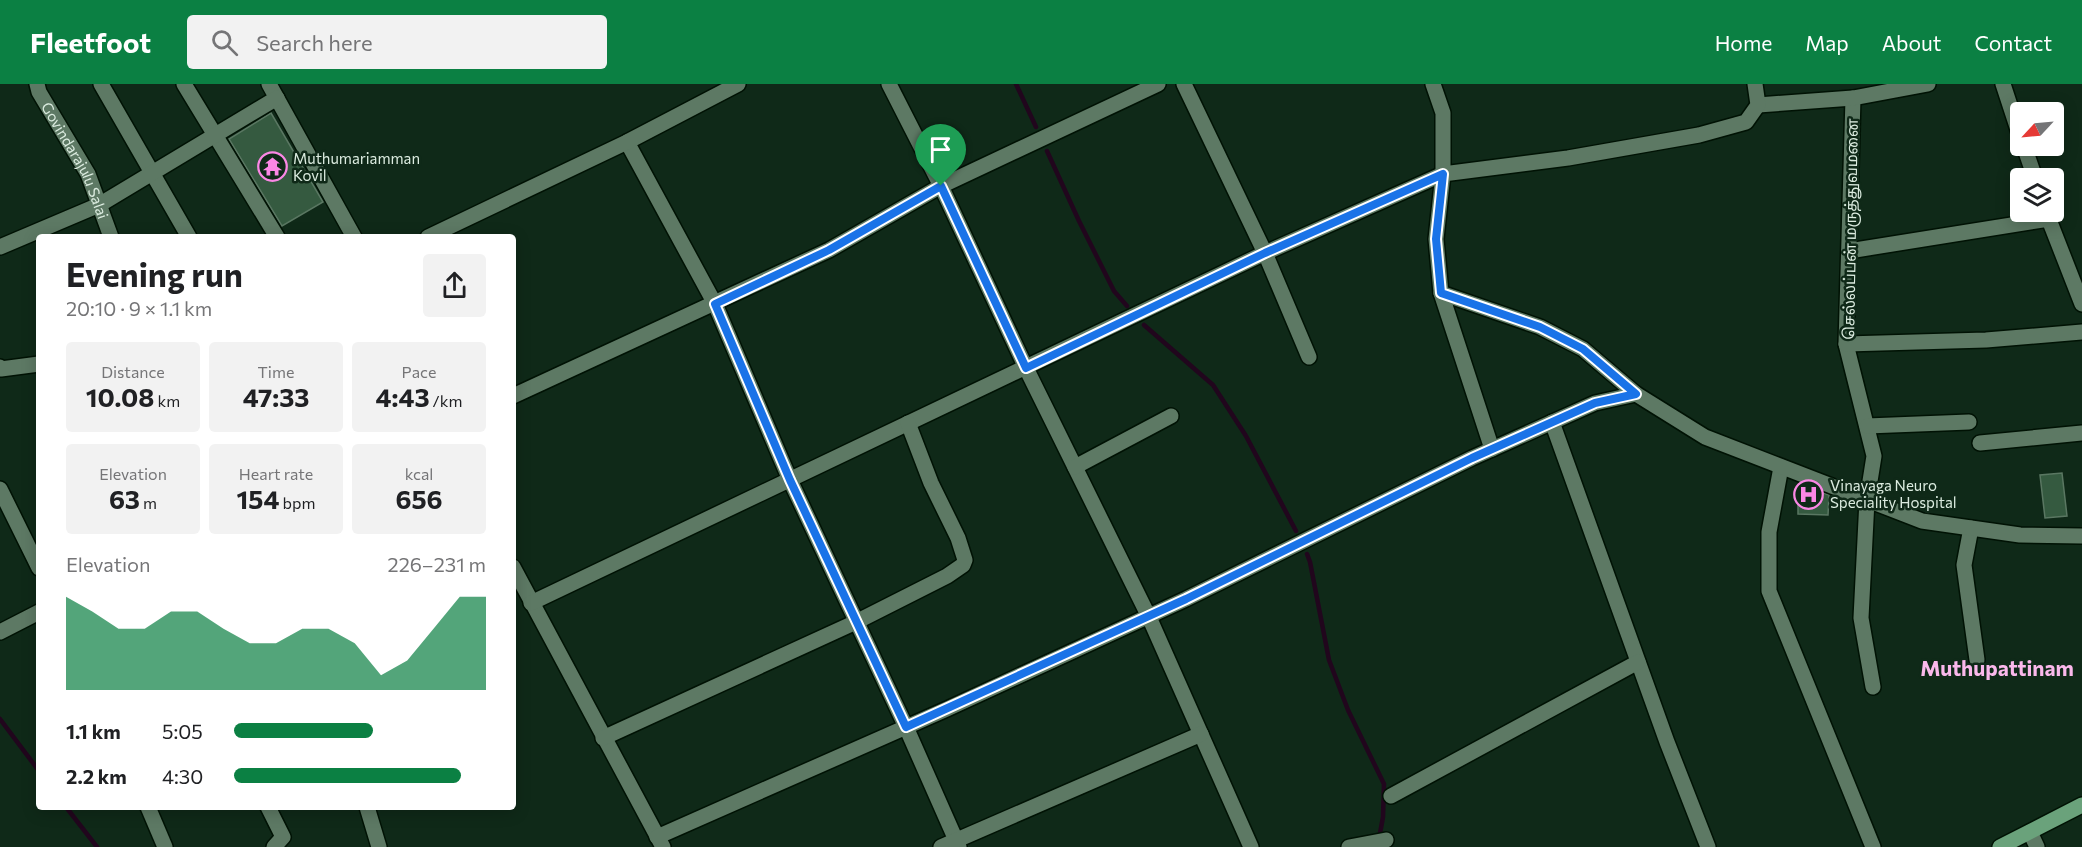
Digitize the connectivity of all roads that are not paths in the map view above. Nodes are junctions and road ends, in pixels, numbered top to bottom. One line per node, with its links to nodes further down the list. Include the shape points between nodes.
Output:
1 (37, 84): 22 (street, Govindarajulu Salai, via 88,174)
2 (101, 84): 19 (street)
3 (184, 84): 17 (street)
4 (270, 84): 13 (street)
5 (738, 84): 18 (street)
6 (889, 84): 21 (street)
7 (1158, 84): 21 (street)
8 (1184, 84): 32 (street)
9 (1433, 84): 20 (street, via 1443,113)
10 (1755, 84): 15 (street)
11 (1928, 84): 14 (street)
12 (2003, 84): 16 (street)
13 (277, 98): 17 (street); 28 (street)
14 (1852, 98): 15 (street); 31 (street, செல்லப்பன் மருத்துவமனை)
15 (1758, 105): 20 (street, via 1746,122 1699,135 1568,158)
16 (2010, 105)
17 (215, 136): 19 (street); 27 (street)
18 (627, 142): 29 (street); 34 (street)
19 (152, 173): 22 (street); 26 (street)
20 (1443, 174): 32 (street); 33 (street, via 1436,239)
21 (941, 186): 34 (street, via 829,250); 41 (street)
22 (99, 205): 25 (street, Govindarajulu Salai); 30 (street)
23 (2010, 222): 31 (street)
24 (2050, 222): 35 (street)
25 (110, 234)
26 (187, 234)
27 (275, 234)
28 (352, 234)
29 (434, 234)
30 (0, 247)
31 (1849, 250): 37 (street, செல்லப்பன் மருத்துவமனை)
32 (1265, 253): 38 (street); 41 (street)
33 (1441, 293): 42 (street, via 1540,327 1583,349); 51 (street)
34 (715, 304): 43 (street); 54 (street)
35 (2082, 304)
36 (2082, 332): 37 (street, via 1986,340)
37 (1846, 344): 48 (street, செல்லப்பன் மருத்துவமனை)
38 (1309, 357)
39 (36, 364): 40 (street)
40 (0, 367)
41 (1026, 368): 46 (street); 52 (street)
42 (1636, 394): 47 (street, via 1595,403); 53 (street, via 1705,437)
43 (516, 395)
44 (1171, 416): 52 (street)
45 (1969, 422): 48 (street)
46 (908, 423): 54 (street); 64 (street, via 965,560 946,576)
47 (1552, 423): 51 (street); 67 (street)
48 (1867, 426): 56 (street, செல்லப்பன் மருத்துவமனை, via 1874,456)
49 (2082, 433): 50 (street)
50 (1980, 443)
51 (1492, 449): 63 (street)
52 (1075, 467): 63 (street)
53 (1781, 467): 56 (street); 88 (street, via 1769,532 1769,591)
54 (790, 480): 61 (street); 64 (street)
55 (0, 489): 59 (street)
56 (1867, 500): 57 (street, via 1922,521); 68 (street, செல்லப்பன் மருத்துவமனை, via 1861,618)
57 (1971, 528): 58 (street, via 2020,535); 66 (street, via 1964,565)
58 (2082, 536)
59 (36, 562)
60 (516, 573): 61 (street)
61 (531, 603): 71 (street)
62 (36, 614): 65 (street)
63 (1149, 617): 69 (street); 70 (street)
64 (856, 622): 69 (street); 71 (street)
65 (0, 632)
66 (1977, 660)
67 (1638, 662): 72 (street); 87 (street)
68 (1873, 687)
69 (906, 727): 79 (street); 80 (street)
70 (1201, 734): 80 (street); 85 (street)
71 (603, 738): 79 (street)
72 (1391, 796)
73 (2082, 805): 77 (main road)
74 (149, 810): 81 (street)
75 (270, 810): 82 (street, via 283,837)
76 (368, 810): 83 (street)
77 (2030, 832): 89 (main road); 90 (street)
78 (1386, 840): 86 (street)
79 (660, 842)
80 (958, 843): 84 (street)
81 (165, 847)
82 (274, 847)
83 (379, 847)
84 (941, 847)
85 (1251, 847)
86 (1348, 847)
87 (1708, 847)
88 (1873, 847)
89 (2000, 847)
90 (2037, 847)

